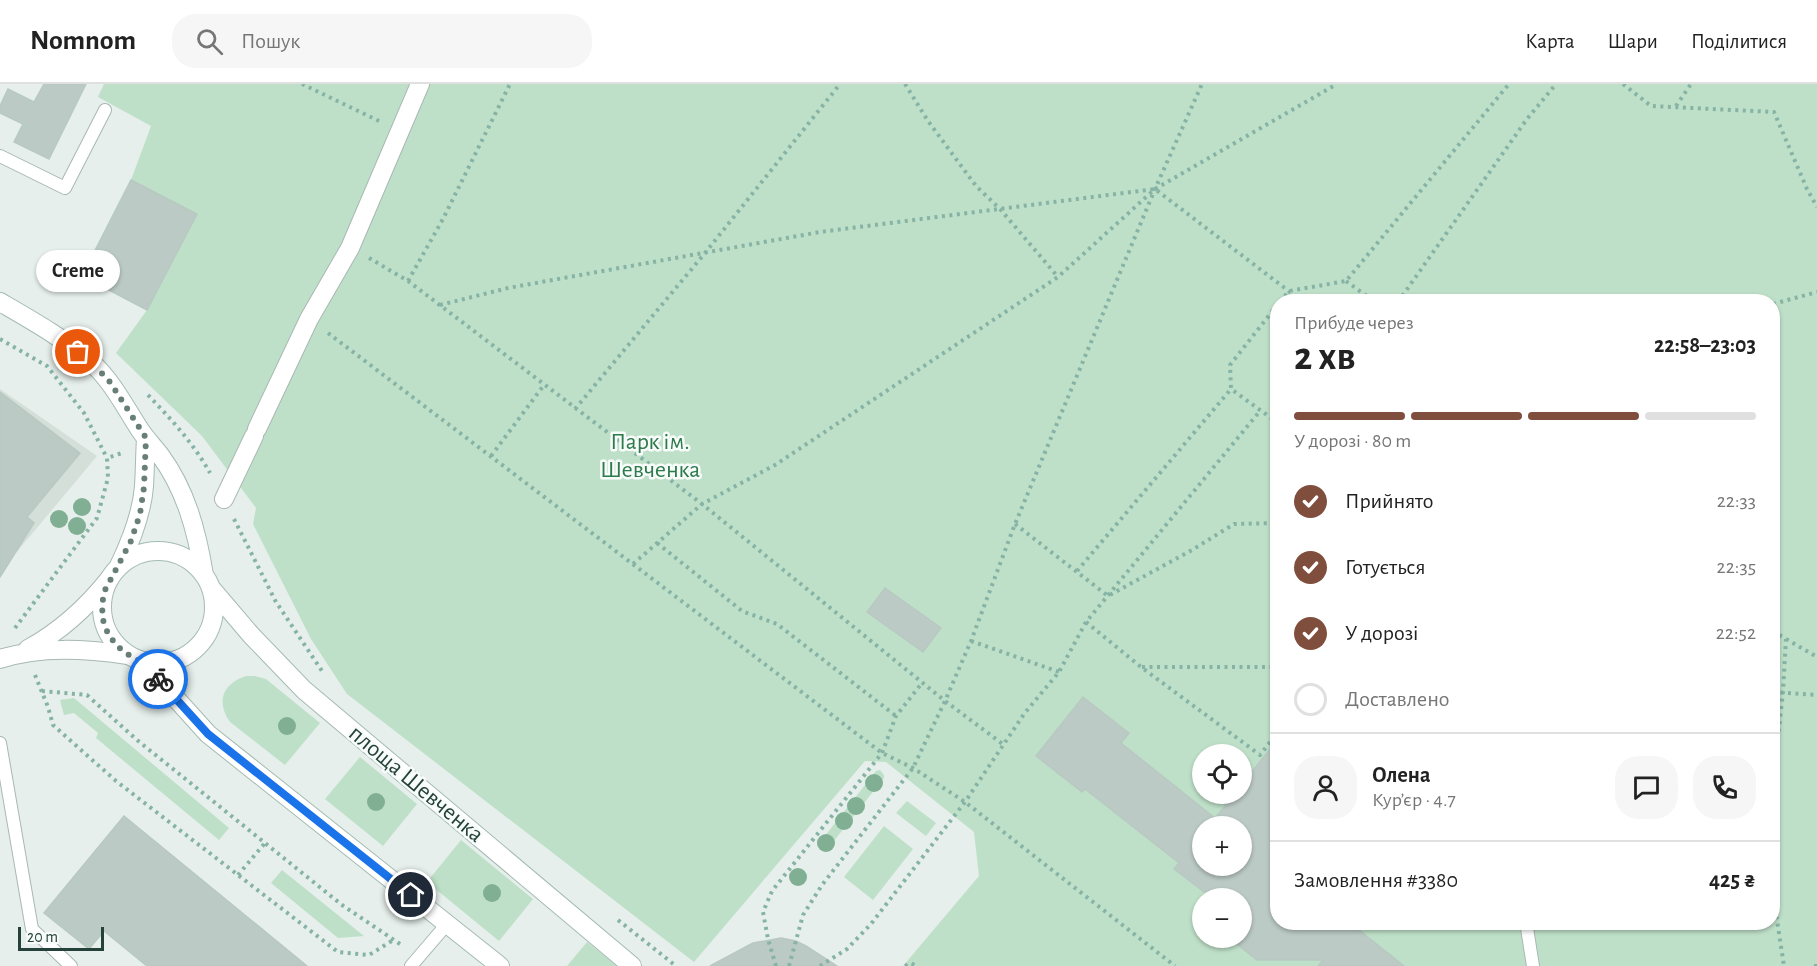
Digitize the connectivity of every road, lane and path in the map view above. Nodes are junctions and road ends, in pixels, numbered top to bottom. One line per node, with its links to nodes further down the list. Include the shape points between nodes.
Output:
1 (302, 84): 14 (path)
2 (420, 84): 14 (street)
3 (510, 84): 22 (path)
4 (840, 84): 20 (path)
5 (905, 84): 18 (path, via 976,186)
6 (1202, 84): 16 (path)
7 (1337, 84): 16 (path)
8 (1509, 84): 23 (path)
9 (1556, 84): 29 (path)
10 (1623, 84): 12 (path, via 1651,106)
11 (1690, 84): 12 (path)
12 (1676, 107): 17 (path, via 1774,112)
13 (105, 110): 15 (lane, via 65,188)
14 (400, 131): 19 (street)
15 (0, 156)
16 (1155, 189): 18 (path); 21 (path); 24 (path); 49 (path)
17 (1817, 207)
18 (1000, 209): 20 (path, via 820,232); 21 (path)
19 (350, 248): 22 (path); 34 (street)
20 (705, 253): 32 (path); 38 (path)
21 (1058, 277): 47 (path, via 775,465)
22 (408, 281): 32 (path)
23 (1346, 281): 24 (path); 28 (path)
24 (1289, 291): 26 (path); 27 (path)
25 (1817, 292): 31 (path)
26 (1286, 294)
27 (1293, 294)
28 (1364, 294)
29 (1404, 294)
30 (0, 302): 42 (street, via 92,363 110,382)
31 (1780, 302)
32 (440, 304): 36 (path)
33 (1270, 314): 37 (path, via 1230,365)
34 (309, 319): 44 (path); 46 (street)
35 (0, 339): 45 (path, via 47,366 84,412)
36 (544, 385): 38 (path); 44 (path)
37 (1231, 389): 39 (path); 52 (path)
38 (575, 409): 47 (path)
39 (1260, 411): 40 (path); 55 (path)
40 (1270, 418)
41 (175, 423): 46 (path)
42 (146, 438): 53 (street, via 140,514); 54 (street, via 177,483 190,512)
43 (119, 454): 45 (path)
44 (490, 456): 51 (path)
45 (107, 458): 57 (path, via 108,478 97,518)
46 (224, 499): 68 (path, via 276,602)
47 (702, 504): 50 (path); 69 (path)
48 (1270, 523): 55 (path, via 1234,524)
49 (1015, 524): 52 (path); 60 (path)
50 (657, 543): 51 (path); 74 (path, via 742,611 777,624)
51 (633, 564): 79 (path)
52 (1077, 571): 55 (path)
53 (114, 572): 54 (street, via 130,558 156,551 170,552 195,564); 61 (street, via 80,612); 63 (street, via 104,592 103,620 117,646)
54 (208, 581): 63 (street, via 215,604 213,619 199,646 173,662 157,664); 92 (street, площа Шевченка, via 250,635 304,690)
55 (1108, 596): 56 (path)
56 (1086, 622): 65 (path); 67 (path)
57 (14, 629)
58 (1780, 635): 59 (path)
59 (1786, 639): 62 (path); 71 (path)
60 (971, 641): 67 (path); 73 (path)
61 (24, 652): 63 (street, via 87,651); 64 (street)
62 (1817, 657)
63 (135, 658): 85 (street, via 208,734)
64 (0, 659)
65 (1141, 667): 66 (path); 76 (path, via 1260,755)
66 (1270, 667)
67 (1059, 672): 78 (path)
68 (326, 676)
69 (922, 682): 73 (path); 74 (path)
70 (1780, 692): 71 (path)
71 (1784, 692): 72 (path); 75 (path)
72 (1817, 695)
73 (945, 701): 78 (path); 80 (path)
74 (896, 716): 79 (path)
75 (1780, 725)
76 (1270, 742)
77 (0, 743): 90 (lane, via 32,929)
78 (1004, 745): 81 (path)
79 (882, 753): 80 (path); 94 (path, via 772,891 763,912)
80 (913, 768): 81 (path); 95 (path, via 803,915)
81 (965, 802): 96 (path, via 866,930 847,949); 99 (path)
82 (265, 843): 83 (path); 83 (path, via 87,695 42,691 54,724 116,781); 88 (path, via 342,905)
83 (238, 875): 88 (path, via 338,952 369,955)
84 (612, 915): 93 (path)
85 (447, 924): 89 (lane); 91 (street)
86 (1527, 930): 100 (lane)
87 (1778, 930): 101 (path)
88 (395, 939): 89 (path)
89 (414, 962)
90 (72, 966)
91 (500, 966)
92 (632, 966)
93 (676, 966)
94 (776, 966)
95 (789, 966)
96 (820, 966)
97 (905, 966): 98 (path)
98 (916, 966)
99 (1175, 966)
100 (1533, 966)
101 (1784, 966)

